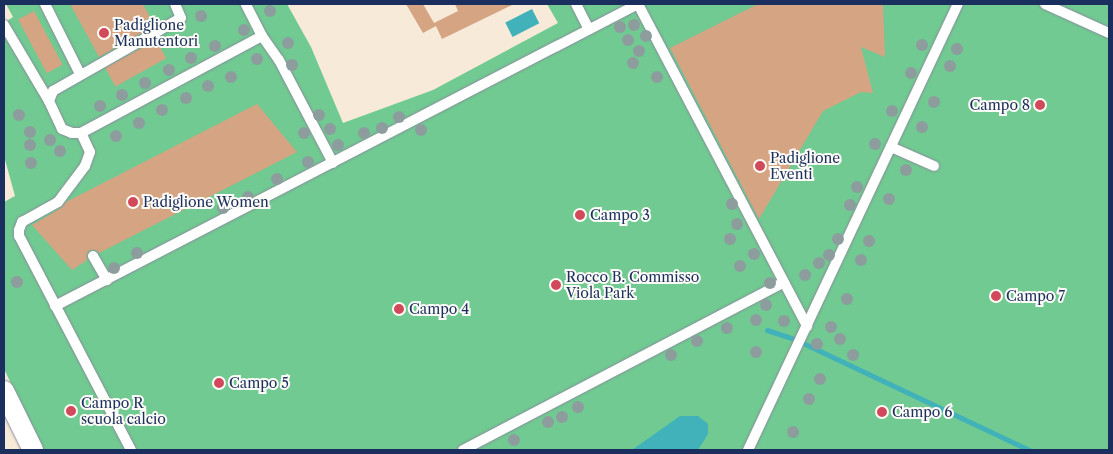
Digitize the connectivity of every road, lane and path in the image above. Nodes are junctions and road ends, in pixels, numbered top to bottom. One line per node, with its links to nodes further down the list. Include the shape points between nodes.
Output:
1 (45, 4): 12 (lane)
2 (175, 4): 12 (lane, via 181,18)
3 (246, 4): 11 (lane)
4 (576, 4): 9 (lane)
5 (638, 4): 9 (lane); 20 (lane)
6 (958, 4): 15 (lane)
7 (1045, 4): 10 (lane)
8 (4, 25): 13 (lane)
9 (589, 29): 16 (lane)
10 (1109, 33)
11 (262, 36): 14 (lane); 16 (lane, via 279,60)
12 (80, 74): 13 (lane, via 54,91)
13 (49, 101): 14 (lane, via 62,129)
14 (81, 133): 21 (lane, via 90,152 85,166 58,202 22,222 19,230 19,236)
15 (891, 147): 17 (lane); 22 (lane)
16 (332, 163): 19 (lane)
17 (934, 166)
18 (93, 256): 19 (lane)
19 (107, 280): 21 (lane)
20 (784, 282): 22 (lane); 26 (lane)
21 (55, 306): 25 (lane)
22 (805, 330): 27 (lane)
23 (4, 391): 24 (street)
24 (33, 450)
25 (132, 450)
26 (464, 450)
27 (748, 450)

